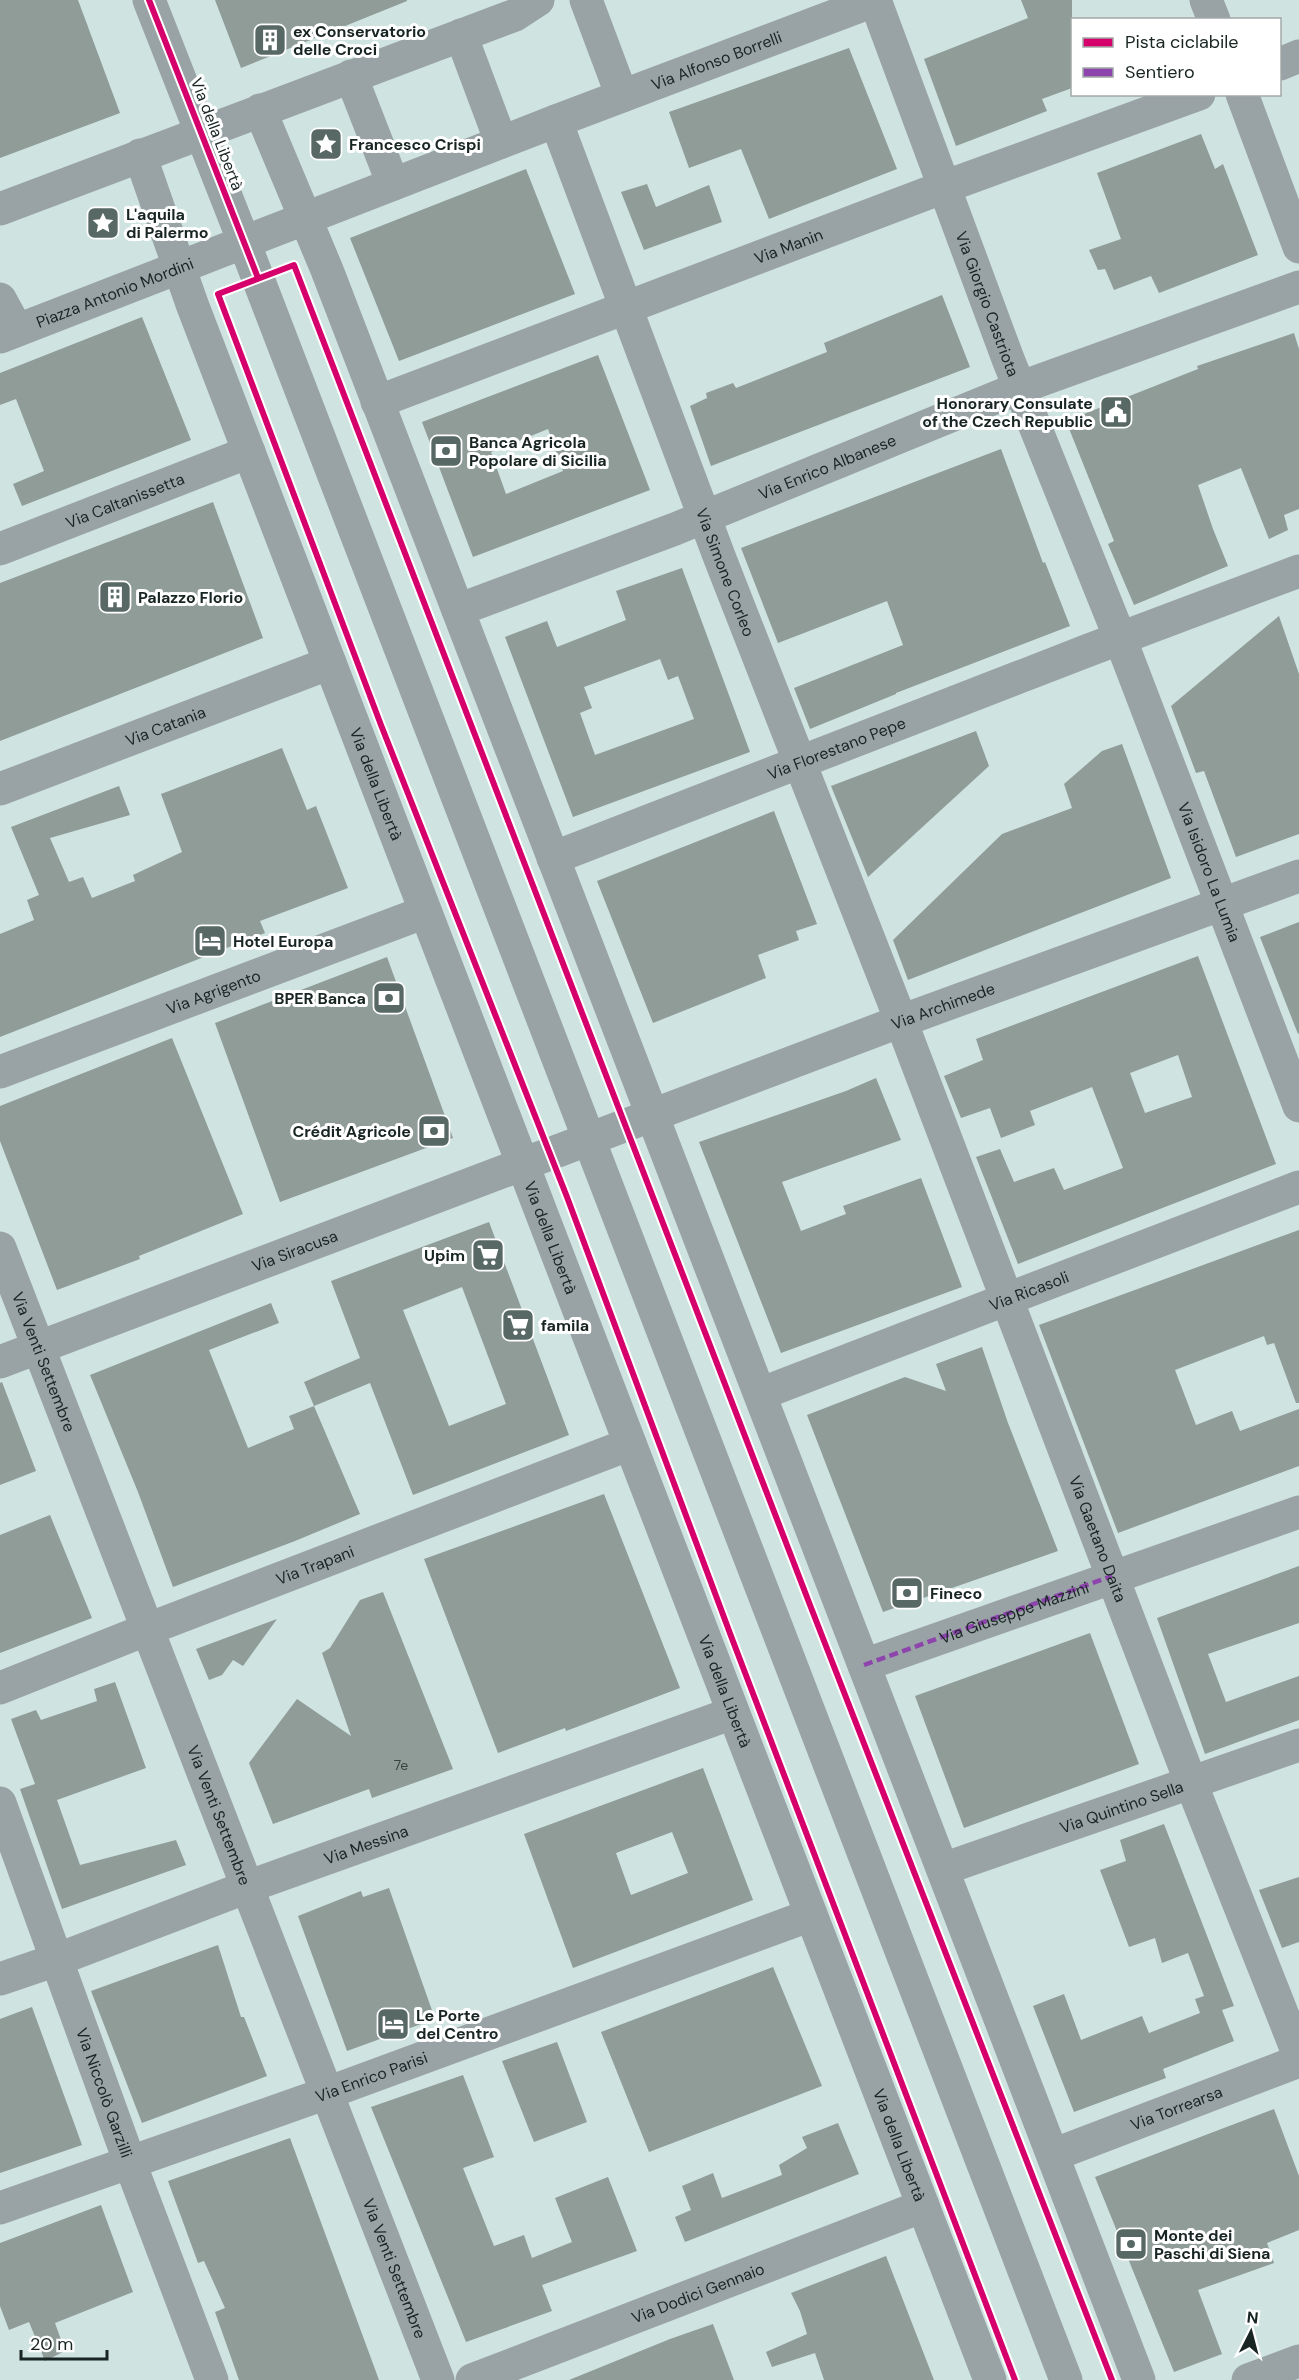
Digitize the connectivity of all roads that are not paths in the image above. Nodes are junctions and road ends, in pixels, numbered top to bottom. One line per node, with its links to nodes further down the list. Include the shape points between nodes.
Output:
1 (149, 0): 16 (street, Via della Libertà)
2 (538, 0): 7 (street, via 515,15)
3 (586, 0): 11 (street)
4 (875, 0): 11 (street, Via Alfonso Borrelli); 20 (street, Via Giorgio Castriota)
5 (1206, 0): 6 (street)
6 (1213, 18)
7 (461, 34): 10 (street); 17 (street)
8 (1299, 56): 9 (street)
9 (1281, 63)
10 (351, 76): 14 (street); 19 (street)
11 (622, 96): 15 (street, Via Alfonso Borrelli)
12 (1194, 96): 20 (street, Via Manin)
13 (1243, 96): 24 (street)
14 (260, 110): 16 (street); 22 (street)
15 (556, 121): 17 (street, Via Alfonso Borrelli); 28 (street, Via Simone Corleo)
16 (201, 132): 18 (street, Via della Libertà); 23 (street, Via della Libertà)
17 (501, 142): 19 (street, Via Alfonso Borrelli)
18 (140, 155): 21 (street); 25 (street, Via della Libertà)
19 (393, 184): 22 (street, Piazza Antonio Mordini)
20 (944, 187): 28 (street, Via Manin); 30 (street, Via Giorgio Castriota)
21 (0, 209)
22 (306, 218): 23 (street, Piazza Antonio Mordini); 31 (street)
23 (244, 242): 25 (street, Piazza Antonio Mordini); 49 (street, Via della Libertà)
24 (1299, 247)
25 (178, 267): 29 (street, Piazza Antonio Mordini); 32 (street, Via della Libertà)
26 (1299, 287): 30 (street, Via Enrico Albanese)
27 (0, 299): 29 (street, Piazza Antonio Mordini)
28 (626, 308): 31 (street, Via Manin); 33 (street, Via Simone Corleo)
29 (9, 334)
30 (1019, 388): 33 (street, Via Enrico Albanese); 37 (street, Via Giorgio Castriota)
31 (377, 402): 36 (street)
32 (249, 452): 34 (street, Via Caltanissetta); 38 (street, Via della Libertà)
33 (705, 518): 36 (street, Via Enrico Albanese); 39 (street, Via Simone Corleo)
34 (0, 549)
35 (1299, 571): 37 (street, Via Florestano Pepe)
36 (458, 610): 41 (street)
37 (1120, 638): 39 (street, Via Florestano Pepe); 43 (street, Via Isidoro La Lumia)
38 (330, 663): 40 (street, Via Catania); 44 (street, Via della Libertà)
39 (800, 763): 41 (street, Via Florestano Pepe); 45 (street, Via Simone Corleo)
40 (0, 789)
41 (553, 858): 48 (street)
42 (1299, 876): 43 (street, Via Archimede)
43 (1222, 904): 45 (street, Via Archimede); 47 (street, Via Isidoro La Lumia)
44 (425, 912): 46 (street, Via Agrigento); 50 (street, Via della Libertà)
45 (901, 1021): 48 (street, Via Archimede); 53 (street, Via Gaetano Daita)
46 (0, 1072)
47 (1299, 1106)
48 (652, 1115): 49 (street, Via Archimede); 56 (street)
49 (589, 1139): 50 (street, Via Siracusa); 84 (street, Via della Libertà)
50 (522, 1165): 54 (street, Via Siracusa); 57 (street, Via della Libertà)
51 (1299, 1187): 53 (street, Via Ricasoli)
52 (0, 1248): 54 (street, Via Venti Settembre)
53 (1007, 1301): 56 (street, Via Ricasoli); 59 (street, Via Gaetano Daita)
54 (39, 1348): 55 (street, Via Siracusa); 60 (street, Via Venti Settembre)
55 (0, 1362)
56 (760, 1394): 61 (street)
57 (630, 1444): 60 (street, Via Trapani); 63 (street, Via della Libertà)
58 (1299, 1512): 59 (street, Via Giuseppe Mazzini)
59 (1112, 1576): 61 (street, Via Giuseppe Mazzini); 65 (street, Via Gaetano Daita)
60 (148, 1629): 62 (street, Via Trapani); 68 (street, Via Venti Settembre)
61 (864, 1665): 67 (street)
62 (0, 1688)
63 (733, 1713): 68 (street, Via Messina); 69 (street, Via della Libertà)
64 (1299, 1745): 65 (street, Via Quintino Sella)
65 (1191, 1783): 67 (street, Via Quintino Sella); 72 (street, Via Gaetano Daita)
66 (0, 1803): 70 (street, Via Niccolò Garzilli)
67 (943, 1869): 75 (street)
68 (247, 1887): 70 (street, Via Messina); 74 (street, Via Venti Settembre)
69 (811, 1915): 74 (street, Via Enrico Parisi); 77 (street, Via della Libertà)
70 (56, 1960): 71 (street, Via Messina); 76 (street, Via Niccolò Garzilli)
71 (0, 1979)
72 (1299, 2056)
73 (1299, 2061): 75 (street, Via Torrearsa)
74 (327, 2093): 76 (street, Via Enrico Parisi); 81 (street, Via Venti Settembre)
75 (1053, 2155): 85 (street)
76 (130, 2163): 78 (street, Via Enrico Parisi); 80 (street, Via Niccolò Garzilli)
77 (923, 2206): 82 (street, Via Dodici Gennaio); 83 (street, Via della Libertà)
78 (0, 2208)
79 (1299, 2361): 86 (street)
80 (212, 2380)
81 (438, 2380)
82 (472, 2380)
83 (990, 2380)
84 (1066, 2380)
85 (1139, 2380)
86 (1248, 2380)

